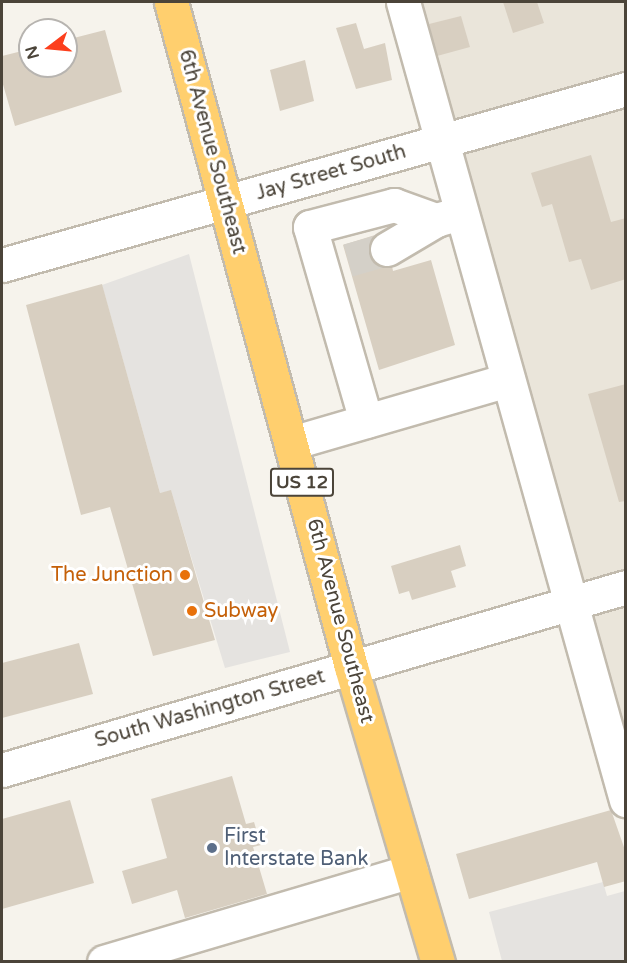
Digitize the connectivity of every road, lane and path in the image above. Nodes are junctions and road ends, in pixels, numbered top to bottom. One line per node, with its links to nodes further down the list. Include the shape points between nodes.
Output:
1 (171, 2): 5 (highway, 6th Avenue Southeast / US 12)
2 (403, 2): 4 (street)
3 (626, 89): 4 (street, Jay Street South)
4 (440, 141): 5 (street, Jay Street South); 6 (street)
5 (226, 203): 8 (street, Jay Street South); 11 (highway, 6th Avenue Southeast / US 12)
6 (448, 216): 7 (street); 9 (street); 10 (street, via 394,205 310,227 335,264)
7 (387, 249)
8 (2, 265)
9 (508, 380): 10 (street); 13 (street)
10 (366, 421): 11 (street)
11 (291, 443): 14 (highway, 6th Avenue Southeast / US 12)
12 (626, 587): 13 (street, South Washington Street)
13 (571, 603): 14 (street, South Washington Street); 16 (street)
14 (351, 667): 15 (street, South Washington Street); 17 (highway, 6th Avenue Southeast / US 12)
15 (2, 770)
16 (626, 800)
17 (411, 871): 18 (street); 19 (highway, 6th Avenue Southeast / US 12)
18 (104, 962)
19 (438, 962)

